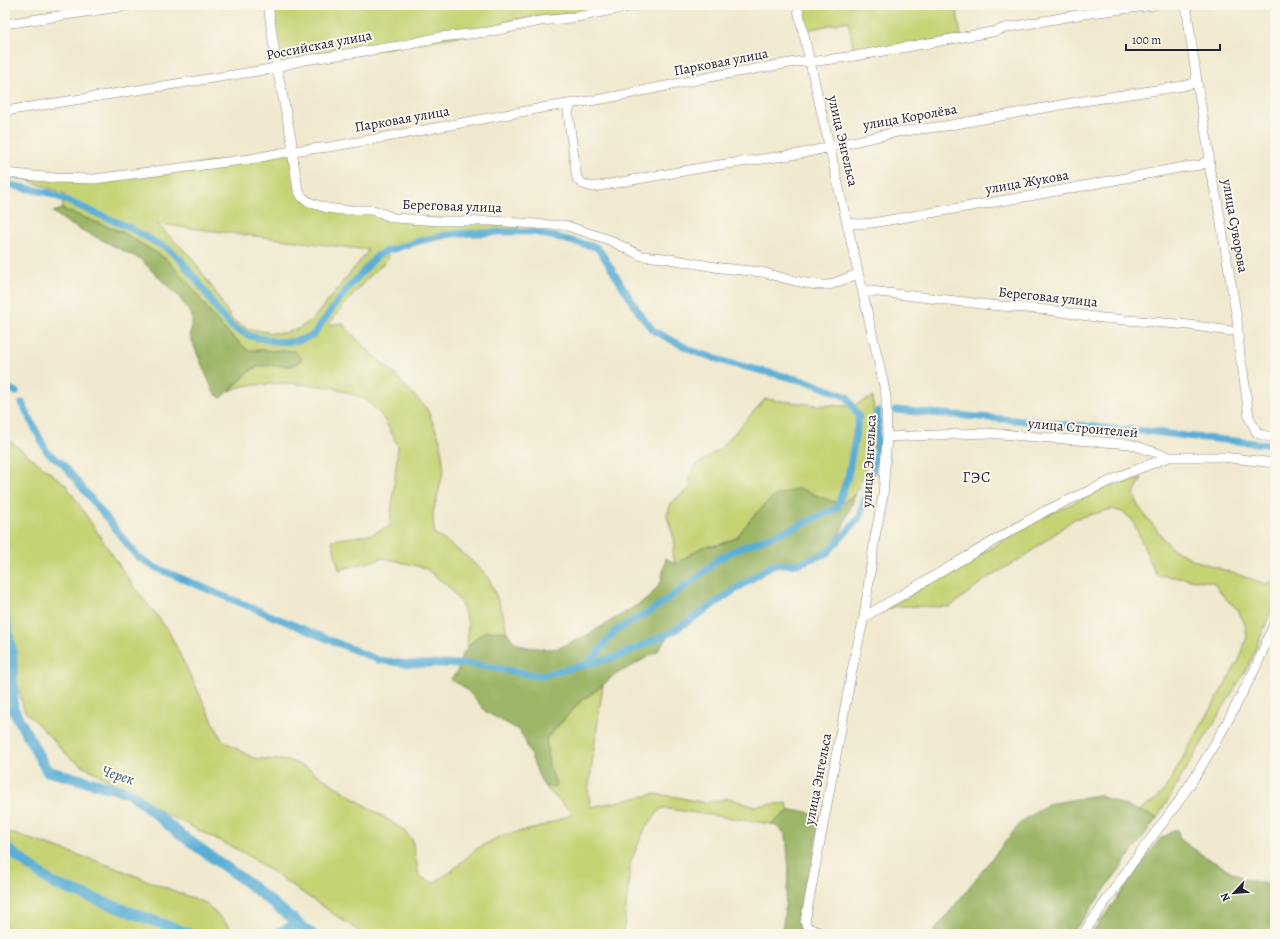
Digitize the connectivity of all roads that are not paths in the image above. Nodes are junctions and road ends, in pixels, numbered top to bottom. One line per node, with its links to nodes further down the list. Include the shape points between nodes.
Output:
1 (132, 5): 7 (street)
2 (268, 5): 9 (street)
3 (638, 5): 9 (street, Российская улица, via 490,32 440,37 406,45 305,60)
4 (797, 5): 8 (street, улица Энгельса)
5 (1155, 5): 8 (street, Парковая улица, via 1083,14)
6 (1186, 5): 10 (street, улица Суворова)
7 (5, 24)
8 (810, 62): 11 (street, Парковая улица, via 802,61 720,75); 13 (street, улица Энгельса)
9 (277, 68): 12 (street, Российская улица); 14 (street)
10 (1197, 82): 13 (street, улица Королёва, via 897,132); 15 (street, улица Суворова, via 1210,152)
11 (570, 108): 13 (street, улица Королёва, via 577,179 593,187); 14 (street, Парковая улица, via 559,105 392,136)
12 (5, 111)
13 (830, 147): 17 (street, улица Энгельса)
14 (292, 151): 16 (street, via 250,159 94,179); 18 (street, Береговая улица, via 298,190 302,197 327,208 373,210 394,218 564,225 607,239 642,256 761,272 817,285 829,285)
15 (1209, 160): 17 (street, улица Жукова, via 1201,165 957,209 872,223); 20 (street, улица Суворова, via 1217,199)
16 (5, 173)
17 (848, 223): 18 (street, улица Энгельса)
18 (858, 274): 19 (street, улица Энгельса)
19 (862, 290): 20 (street, Береговая улица, via 1102,318); 21 (street, улица Энгельса, via 885,392)
20 (1234, 330): 22 (street, улица Суворова, via 1238,339 1252,426 1257,433)
21 (887, 437): 23 (street, улица Строителей, via 986,433 1130,444); 25 (street, улица Энгельса, via 883,496)
22 (1275, 438)
23 (1169, 457): 24 (street, улица Строителей, via 1222,457); 25 (street, via 1045,511)
24 (1275, 463)
25 (864, 616): 27 (street, улица Энгельса, via 805,922 808,928)
26 (1275, 622): 28 (street, via 1249,681 1198,772 1178,804 1133,862)
27 (824, 934)
28 (1083, 934)

